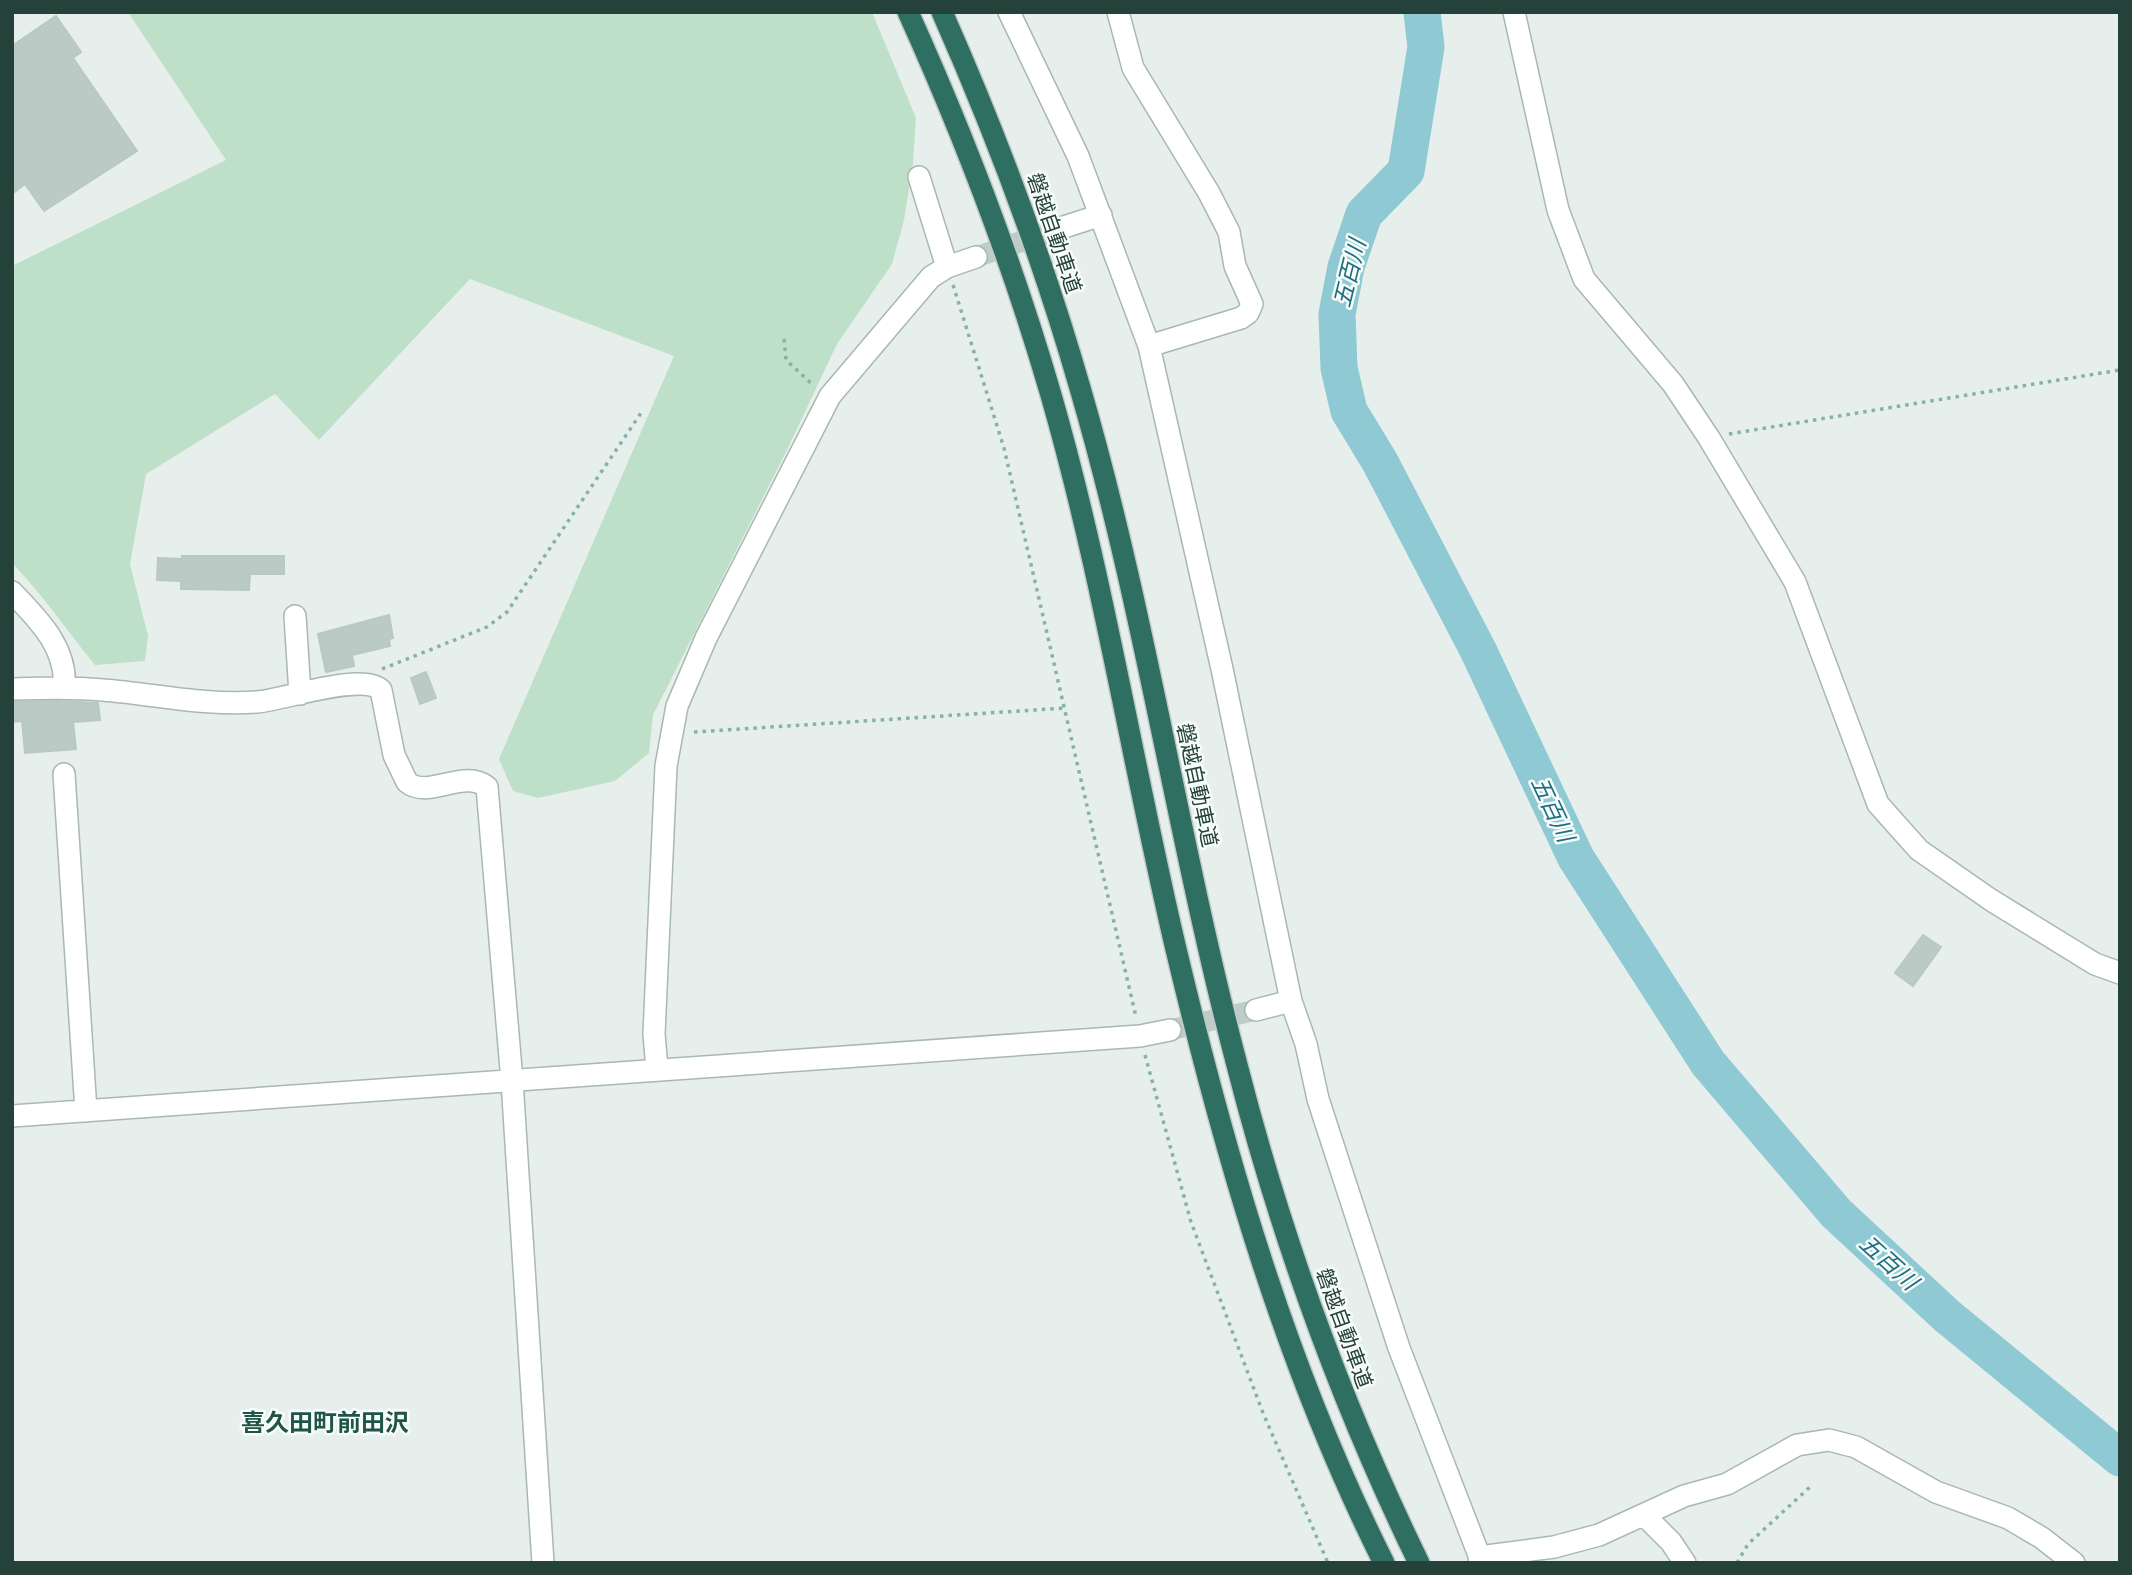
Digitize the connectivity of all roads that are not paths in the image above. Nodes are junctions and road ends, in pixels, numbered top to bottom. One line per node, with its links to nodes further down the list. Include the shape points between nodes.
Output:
1 (908, 12): 29 (highway, via 951,107 1008,260 1051,395 1110,639 1175,942 1238,1187 1269,1285 1324,1428)
2 (942, 12): 30 (highway, 磐越自動車道, via 1038,251 1081,389 1209,951 1274,1194 1351,1417)
3 (1009, 12): 7 (street)
4 (1118, 12): 11 (street, via 1133,68 1229,232 1235,266 1252,304 1241,318)
5 (1514, 12): 18 (street, via 1558,210 1584,279 1673,384 1795,582 1878,804 1919,850 1980,893 2095,964)
6 (919, 177): 10 (street)
7 (1101, 215): 8 (street); 11 (street)
8 (1064, 227)
9 (976, 257): 10 (street)
10 (947, 267): 22 (street, via 912,296 830,396 706,638 677,706 671,733 655,1021)
11 (1149, 346): 19 (street)
12 (12, 592): 14 (street, via 42,622 64,667)
13 (295, 616): 16 (street)
14 (64, 688): 15 (street); 16 (street, via 257,702)
15 (12, 689)
16 (300, 694): 23 (street, via 370,684 381,690 394,755 407,782 421,787 472,779 487,787)
17 (64, 774): 24 (street)
18 (2120, 973)
19 (1291, 1001): 20 (street); 27 (street, via 1399,1348)
20 (1256, 1010)
21 (1170, 1030): 22 (street, via 1140,1036)
22 (657, 1069): 23 (street)
23 (512, 1081): 24 (street); 28 (street)
24 (86, 1111): 25 (street)
25 (12, 1116)
26 (1645, 1516): 27 (street, via 1579,1541); 31 (street); 32 (street, via 1684,1496 1727,1485 1797,1445 1829,1440 1856,1447 1936,1492 2008,1518)
27 (1481, 1560)
28 (543, 1563)
29 (1384, 1563)
30 (1419, 1563)
31 (1685, 1563)
32 (2074, 1563)

